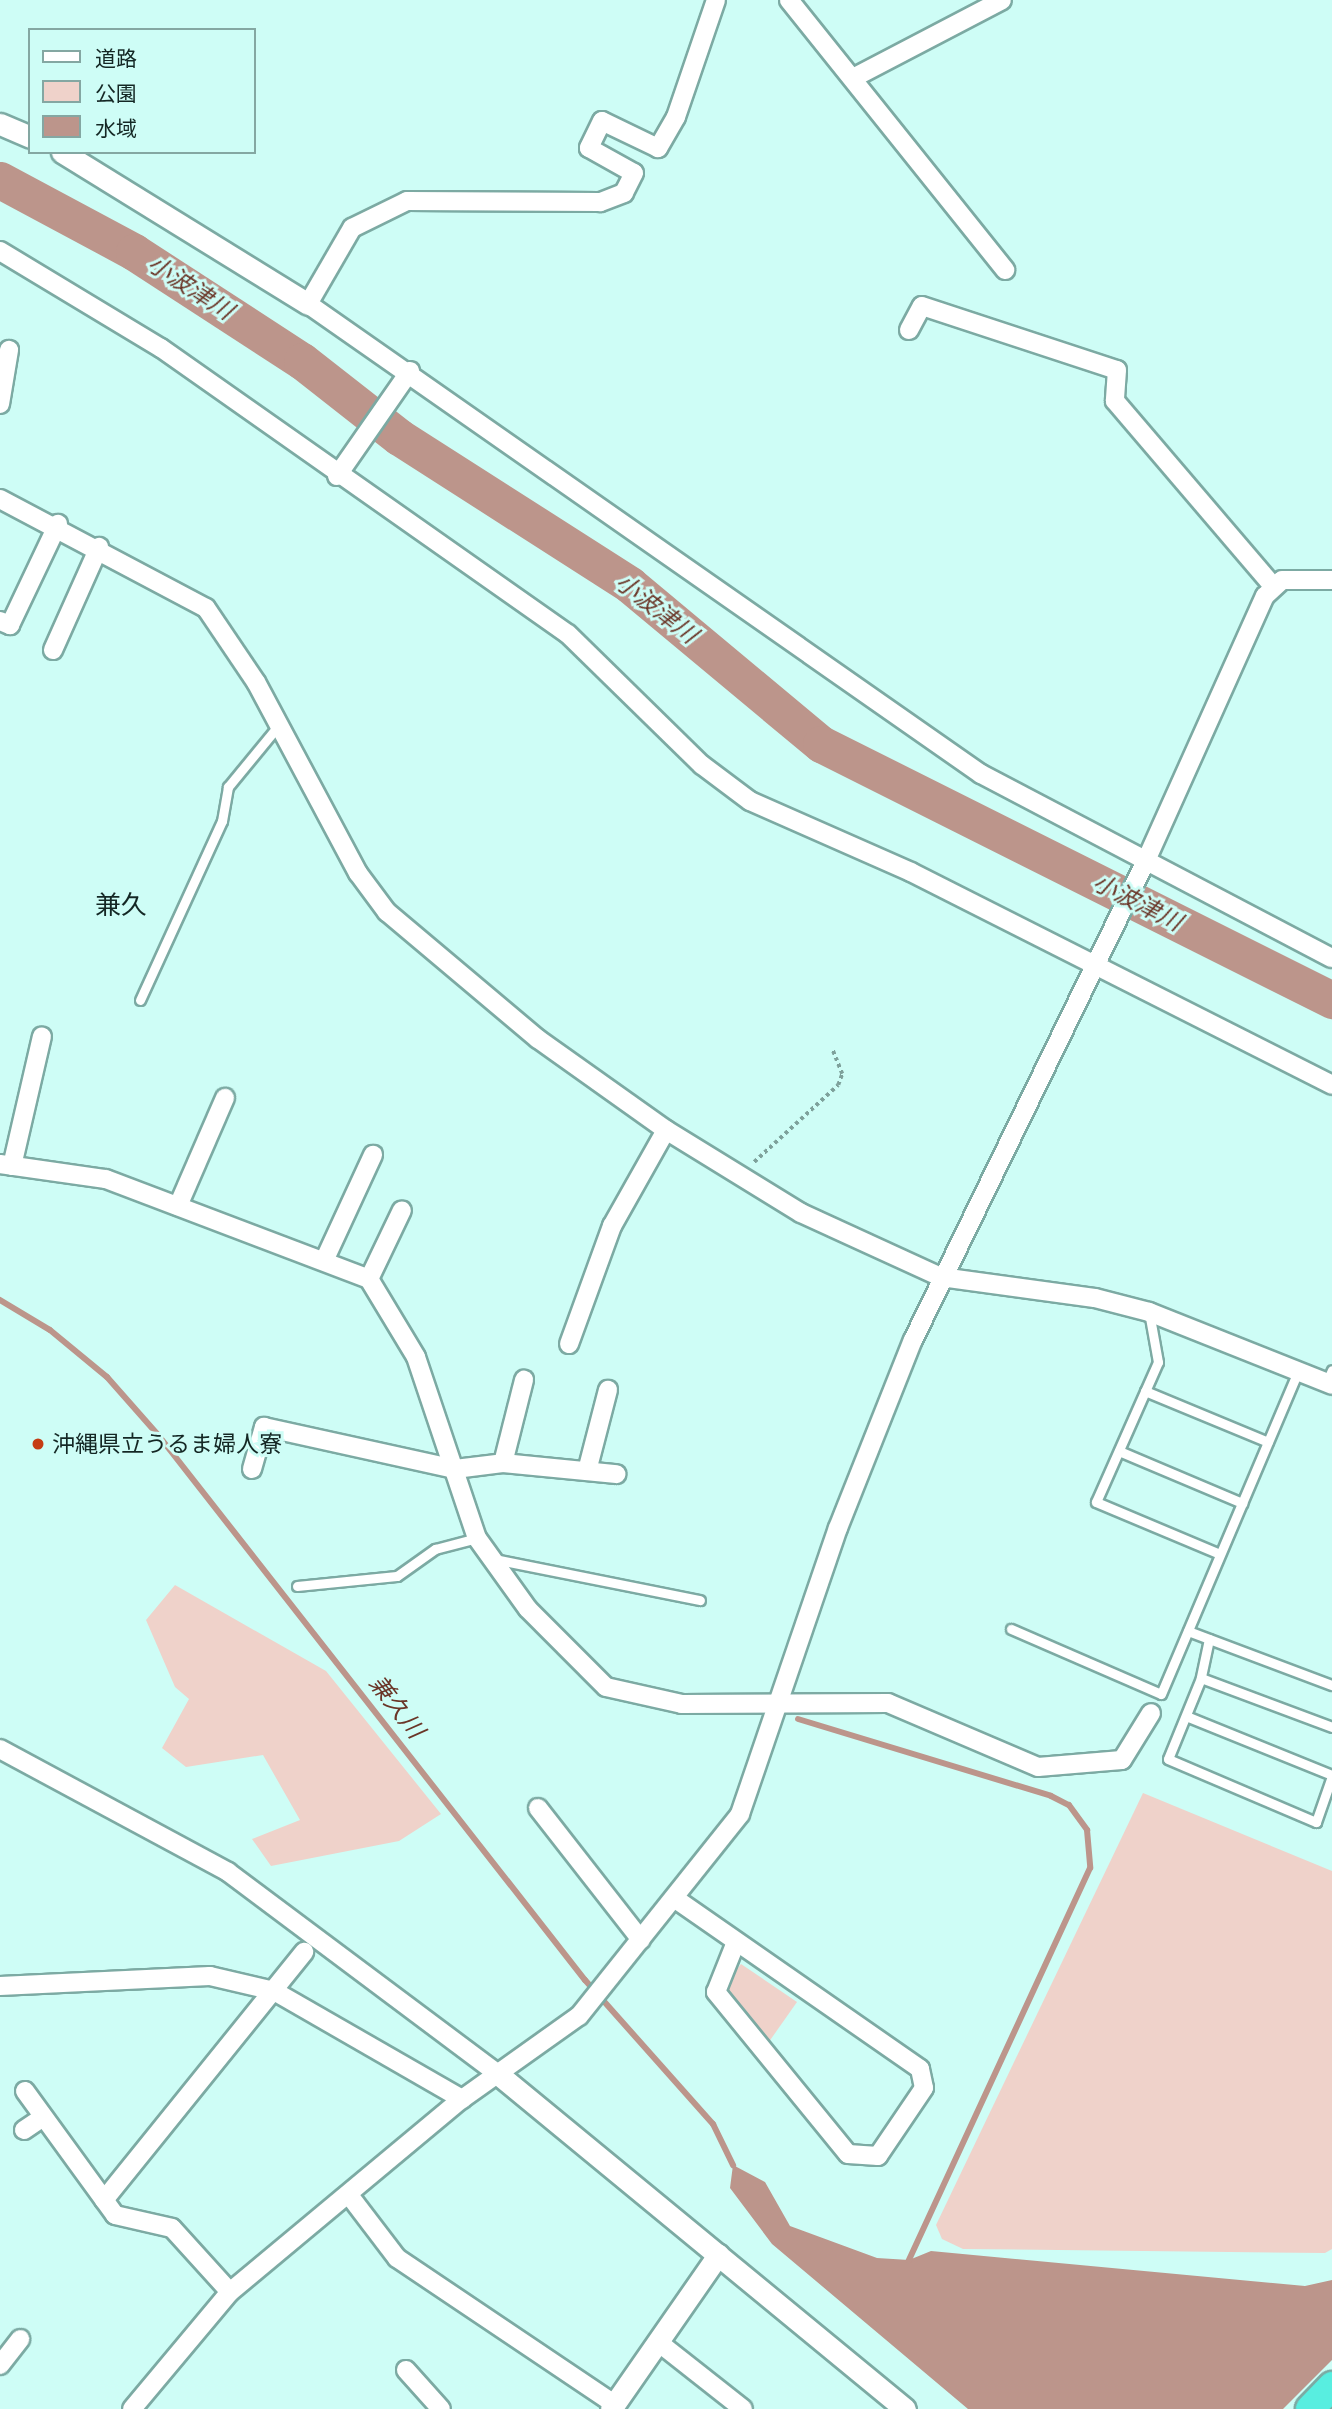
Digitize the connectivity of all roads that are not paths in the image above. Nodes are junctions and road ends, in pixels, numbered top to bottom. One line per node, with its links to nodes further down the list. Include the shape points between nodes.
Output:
1 (716, 0): 10 (street, via 676,117 658,148 601,121 589,148 634,173 624,193 600,202 407,201 352,228)
2 (789, 0): 4 (street)
3 (1002, 0): 4 (street)
4 (853, 78): 9 (street)
5 (0, 124): 6 (street)
6 (28, 136)
7 (65, 154): 10 (street)
8 (0, 251): 15 (street, via 149,340)
9 (1005, 270)
10 (308, 304): 13 (street)
11 (909, 330): 20 (street, via 922,306 1117,370 1115,401)
12 (9, 350): 14 (street)
13 (410, 372): 15 (street); 24 (street, via 981,774)
14 (0, 404)
15 (340, 471): 26 (street, via 568,634 693,757 750,801 911,872)
16 (0, 499): 17 (street)
17 (58, 524): 18 (street); 21 (street, via 10,625)
18 (99, 547): 22 (street); 23 (street, via 206,608)
19 (1332, 580): 20 (street, via 1298,578)
20 (1272, 585): 24 (street)
21 (0, 621)
22 (53, 650)
23 (281, 723): 27 (lane, via 228,787 222,821); 31 (street, via 358,873 387,912 538,1039)
24 (1141, 873): 25 (street); 26 (street)
25 (1332, 958)
26 (1094, 968): 29 (street); 37 (street)
27 (140, 1000)
28 (42, 1036): 33 (street)
29 (1332, 1085)
30 (225, 1098): 34 (street)
31 (666, 1130): 37 (street, via 826,1225); 40 (street, via 612,1226)
32 (373, 1155): 36 (street)
33 (6, 1165): 34 (street, via 106,1180)
34 (178, 1206): 36 (street)
35 (402, 1210): 38 (street)
36 (324, 1261): 38 (street)
37 (941, 1277): 39 (street, via 1095,1298); 65 (street, via 860,1469)
38 (369, 1279): 50 (street, via 416,1357)
39 (1149, 1312): 41 (street); 45 (lane, via 1158,1362)
40 (569, 1344)
41 (1296, 1376): 43 (street); 46 (lane)
42 (524, 1380): 48 (street)
43 (1330, 1380)
44 (608, 1390): 51 (street)
45 (1145, 1391): 46 (lane); 47 (lane)
46 (1268, 1442): 53 (lane)
47 (1119, 1451): 53 (lane); 55 (lane, via 1096,1502)
48 (503, 1463): 50 (street); 51 (street)
49 (252, 1469): 50 (street, via 264,1427)
50 (455, 1469): 54 (street)
51 (587, 1471): 52 (street)
52 (616, 1474)
53 (1242, 1503): 55 (lane)
54 (477, 1538): 56 (street); 57 (lane, via 435,1549 397,1576)
55 (1220, 1555): 60 (lane)
56 (492, 1559): 58 (lane); 65 (street, via 567,1654 606,1688 682,1704)
57 (297, 1586)
58 (700, 1600)
59 (1012, 1629): 64 (lane)
60 (1188, 1631): 61 (lane); 64 (lane)
61 (1209, 1639): 62 (lane); 63 (lane)
62 (1201, 1678): 67 (lane); 68 (lane)
63 (1332, 1685)
64 (1161, 1693): 66 (lane)
65 (777, 1704): 66 (street, via 888,1703 1038,1767 1122,1760); 72 (street, via 740,1814)
66 (1151, 1713)
67 (1186, 1716): 70 (lane); 70 (lane, via 1168,1759 1316,1822)
68 (1332, 1727)
69 (0, 1749): 78 (street, via 228,1872)
70 (1332, 1775)
71 (538, 1808): 73 (street)
72 (677, 1900): 73 (street); 74 (street)
73 (641, 1940): 78 (street, via 579,2016)
74 (736, 1942): 74 (street, via 920,2069 924,2088 878,2156 848,2154 716,1992)
75 (303, 1952): 77 (street)
76 (0, 1986): 77 (street, via 210,1976)
77 (274, 1991): 80 (street); 84 (street)
78 (498, 2074): 80 (street); 85 (street)
79 (25, 2091): 81 (street)
80 (462, 2099): 83 (street)
81 (43, 2117): 82 (street); 84 (street)
82 (24, 2130)
83 (349, 2195): 86 (street); 92 (street, via 397,2258)
84 (104, 2200): 86 (street, via 115,2215 172,2228)
85 (718, 2255): 88 (street); 96 (street)
86 (230, 2292): 93 (street)
87 (20, 2340): 89 (street)
88 (659, 2342): 92 (street); 95 (street)
89 (0, 2365)
90 (406, 2370): 94 (street)
91 (1332, 2386): 97 (highway)
92 (612, 2407)
93 (132, 2409)
94 (441, 2409)
95 (743, 2409)
96 (905, 2409)
97 (1310, 2409)

